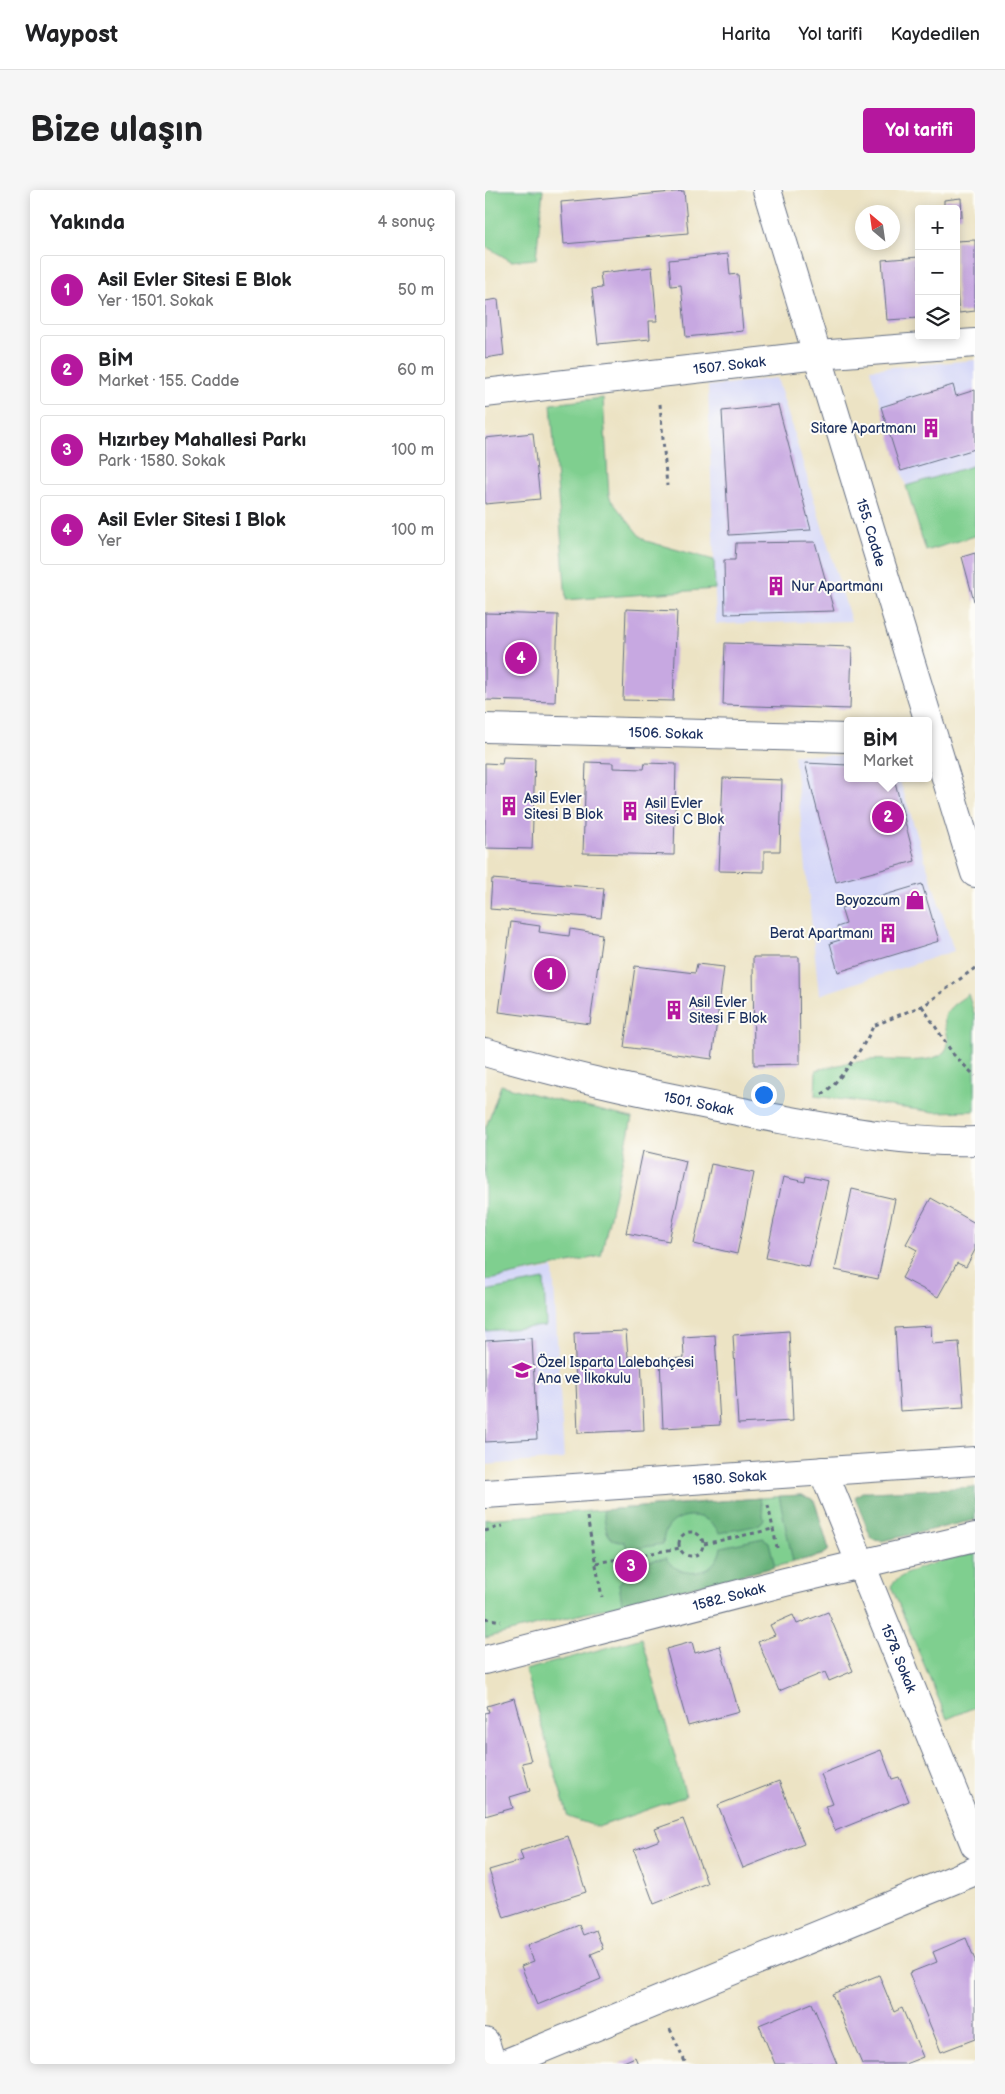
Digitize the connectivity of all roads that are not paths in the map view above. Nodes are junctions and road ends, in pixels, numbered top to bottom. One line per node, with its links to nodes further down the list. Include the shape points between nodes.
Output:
1 (767, 190): 3 (street, 155. Cadde)
2 (975, 342): 3 (street, 1507. Sokak)
3 (818, 355): 4 (street, 1507. Sokak); 5 (street, 155. Cadde)
4 (485, 393)
5 (924, 717)
6 (485, 728): 7 (street, 1506. Sokak)
7 (844, 738)
8 (932, 743): 9 (street, 155. Cadde)
9 (966, 814): 10 (street, 155. Cadde)
10 (975, 873)
11 (485, 1052): 12 (street, 1501. Sokak, via 615,1086 861,1134 941,1142)
12 (975, 1141)
13 (975, 1461): 14 (street, 1580. Sokak)
14 (823, 1471): 15 (street, 1580. Sokak); 17 (street, 1578. Sokak)
15 (485, 1494)
16 (975, 1538): 17 (street, 1582. Sokak)
17 (860, 1564): 18 (street, 1582. Sokak); 19 (street, 1578. Sokak)
18 (485, 1660)
19 (975, 1845)
20 (975, 1871): 23 (street)
21 (485, 2042): 22 (street)
22 (492, 2064)
23 (504, 2064)

